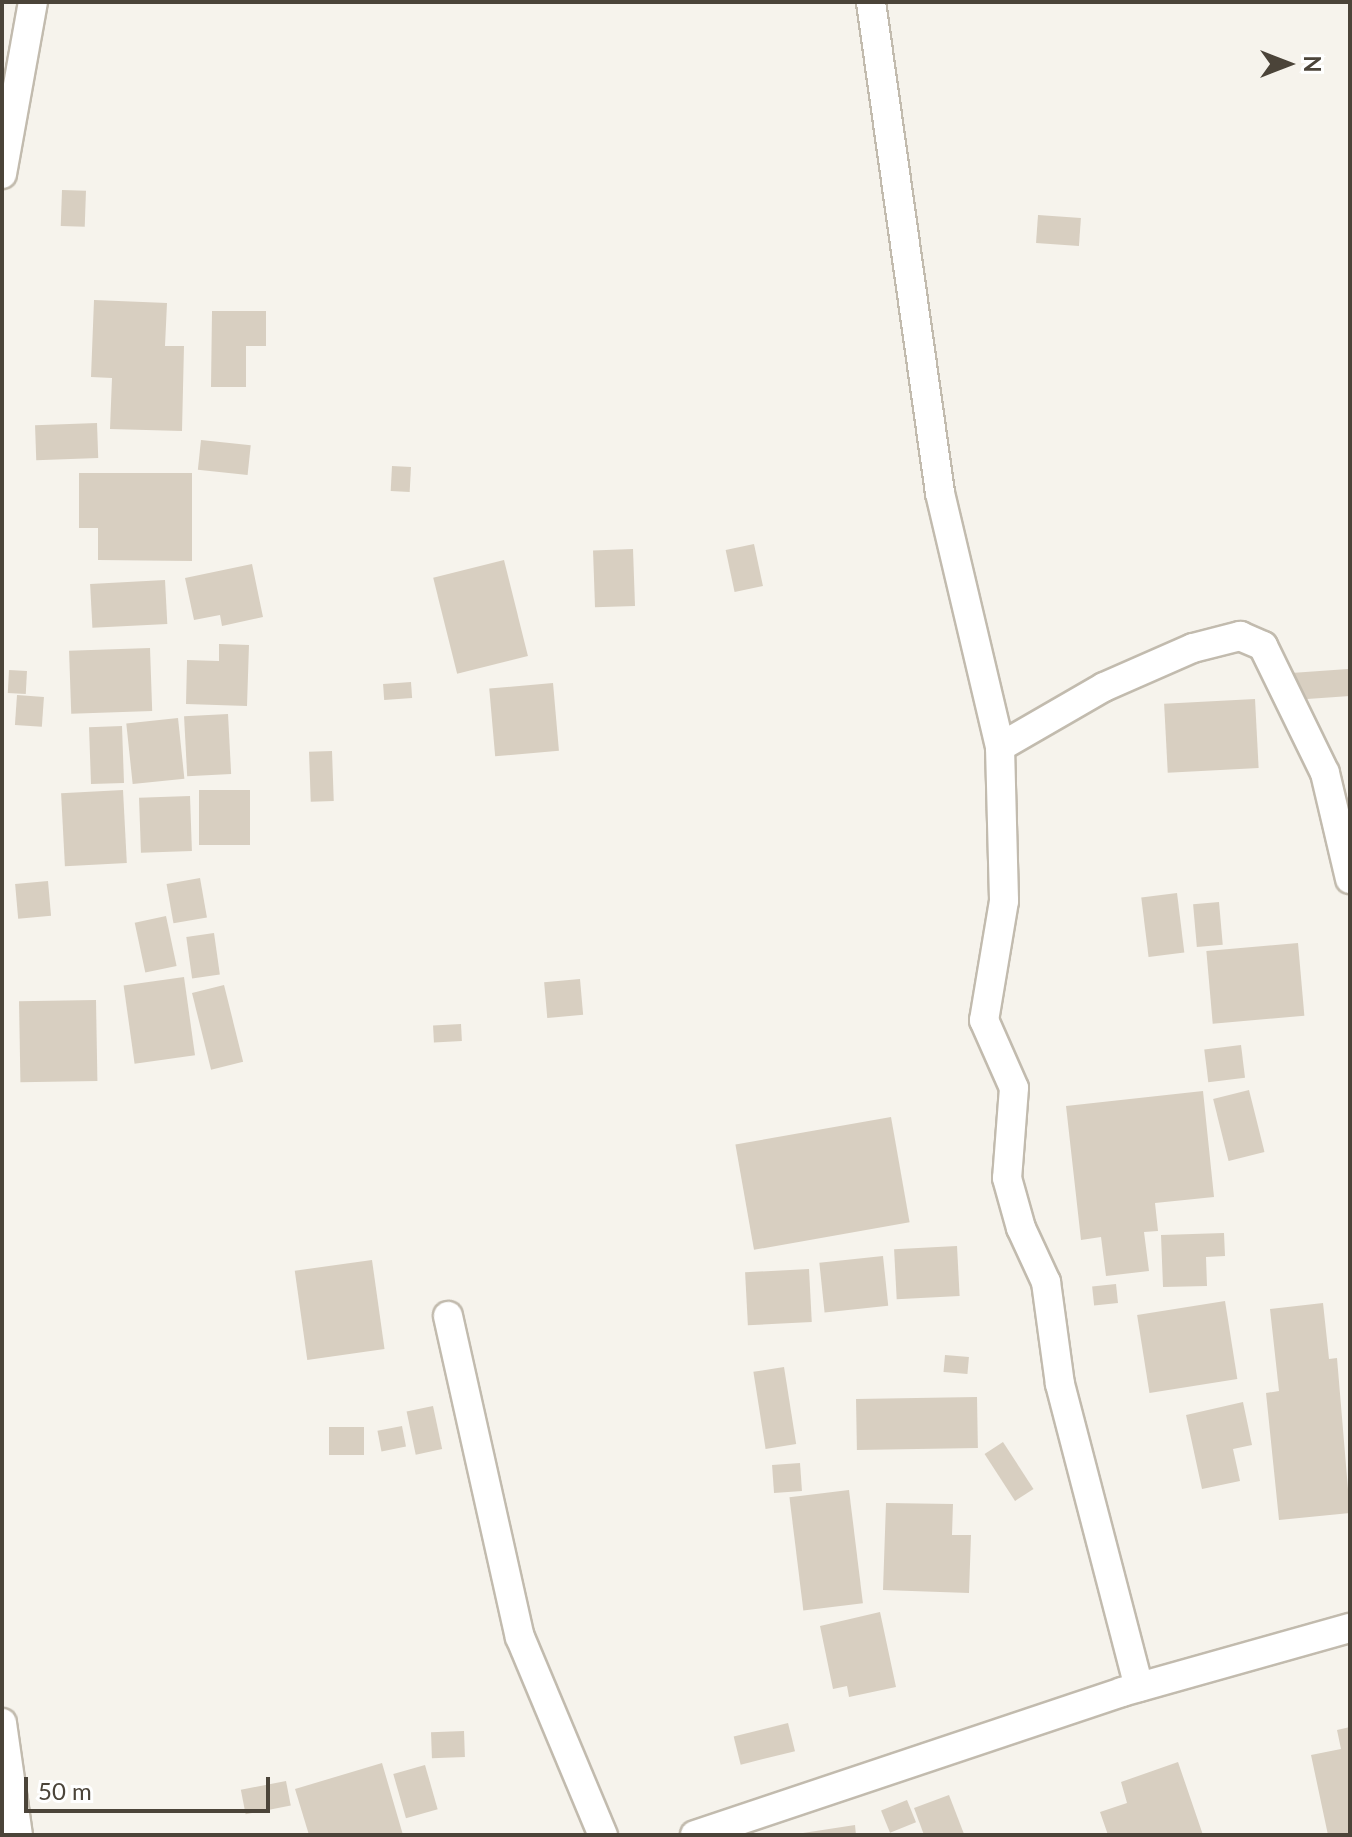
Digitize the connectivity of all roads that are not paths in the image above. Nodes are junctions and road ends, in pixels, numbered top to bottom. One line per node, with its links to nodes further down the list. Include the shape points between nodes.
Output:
1 (33, 2): 3 (street)
2 (871, 2): 4 (street, via 940,493)
3 (2, 174)
4 (1000, 747): 5 (street, via 1104,687 1193,648 1240,636 1263,646 1289,709 1325,773); 8 (street, via 1004,901 984,1020 1014,1088 1007,1178 1021,1228 1046,1282 1060,1384)
5 (1350, 879)
6 (448, 1316): 11 (street, via 520,1637)
7 (1350, 1628): 8 (street)
8 (1139, 1687): 12 (street)
9 (2, 1723): 10 (street)
10 (18, 1835)
11 (603, 1835)
12 (695, 1835)

